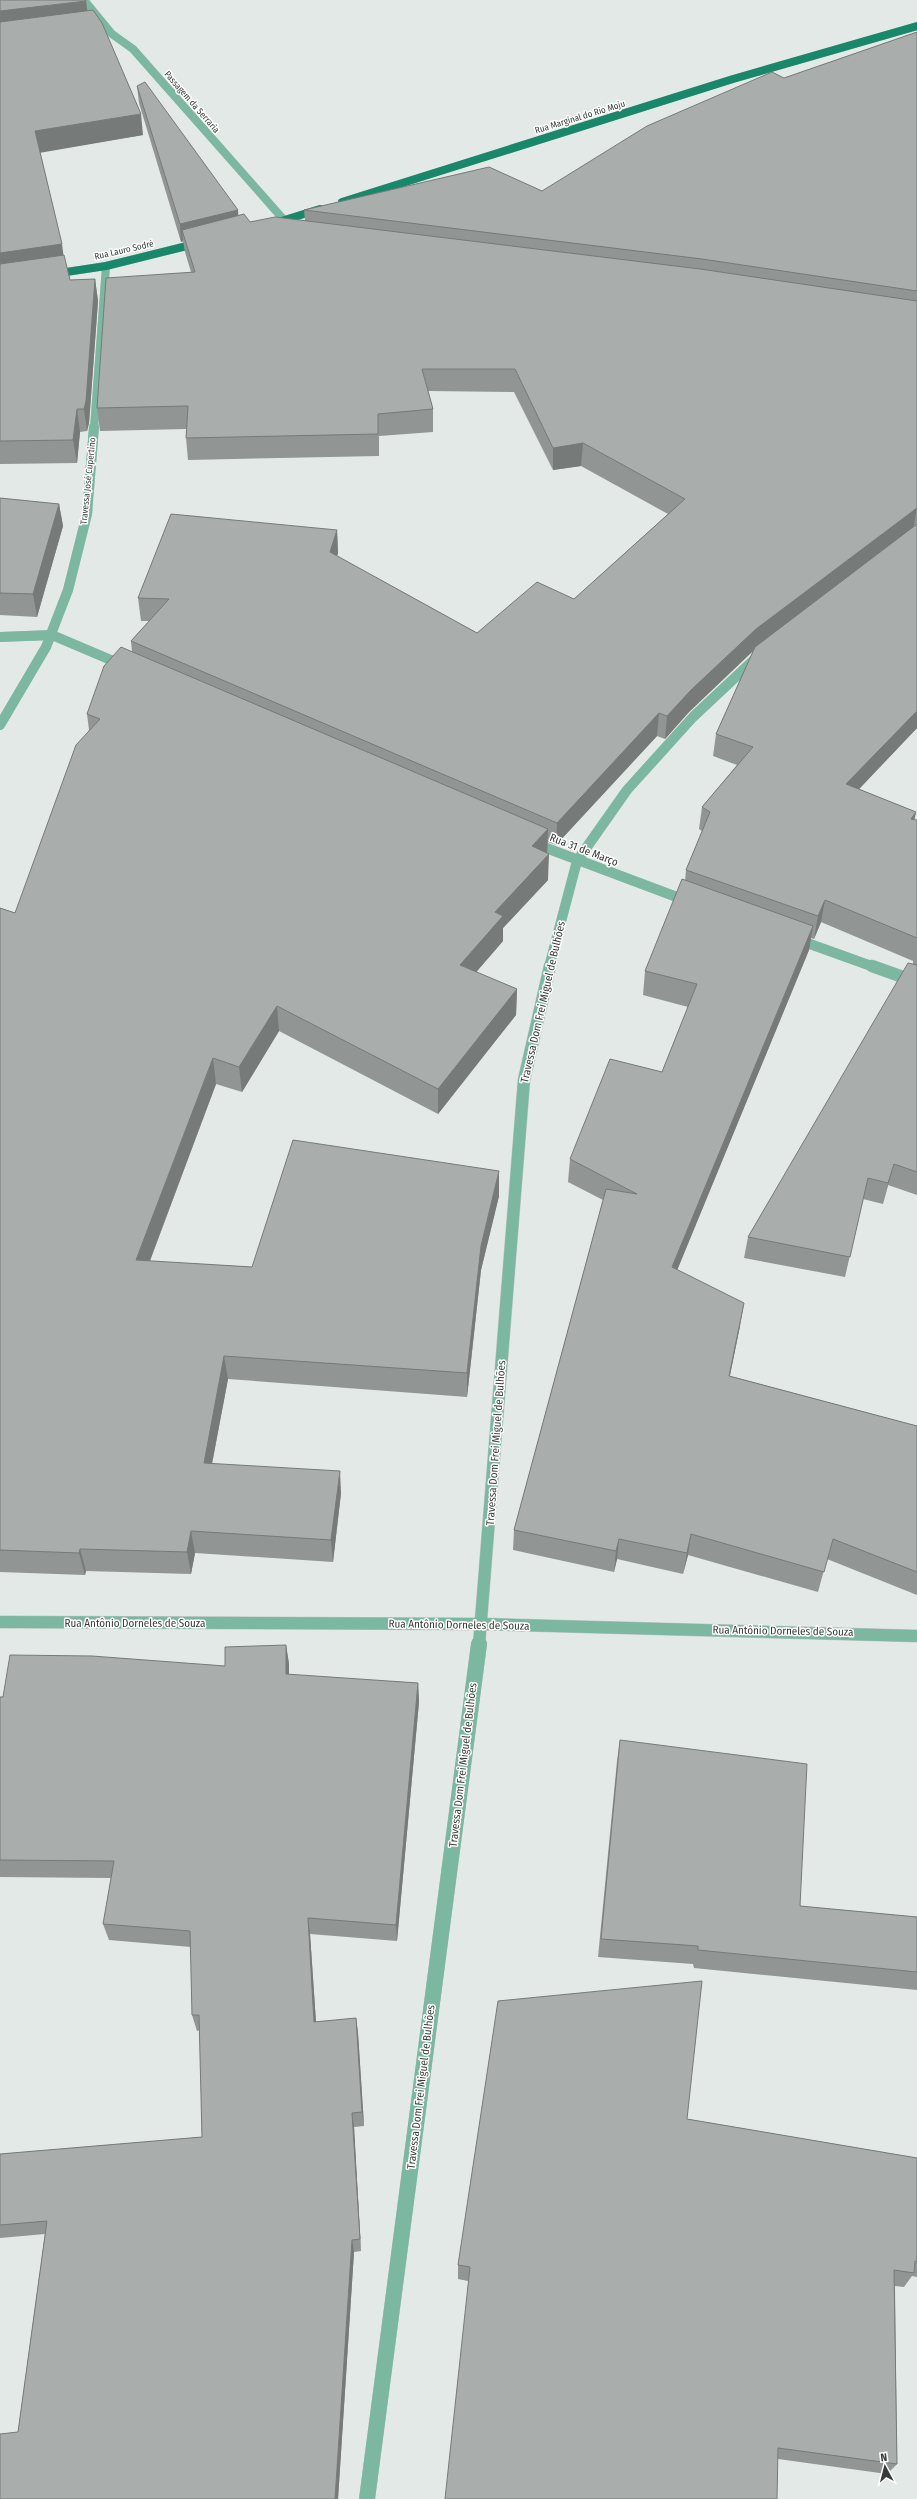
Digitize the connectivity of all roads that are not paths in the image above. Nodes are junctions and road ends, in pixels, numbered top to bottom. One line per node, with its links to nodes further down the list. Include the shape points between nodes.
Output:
1 (84, 0): 3 (street, Passagem da Serraria, via 100,25 133,48)
2 (917, 26): 3 (main road, Rua Marginal do Rio Moju, via 733,79)
3 (284, 220): 4 (main road, Rua Marginal do Rio Moju)
4 (264, 226)
5 (205, 241): 6 (main road, Rua Lauro Sodré)
6 (106, 266): 7 (main road, Rua Lauro Sodré); 8 (street, Travessa José Cupertino, via 86,514 72,579)
7 (46, 274)
8 (52, 635): 9 (street); 11 (street); 12 (street, Travessa José Cupertino)
9 (0, 637)
10 (770, 647): 14 (street, Travessa Dom Frei Miguel de Bulhões, via 693,717 627,790)
11 (132, 670)
12 (0, 725)
13 (526, 839): 14 (street, Rua 31 de Março)
14 (577, 861): 15 (street, Rua 31 de Março); 19 (street, Travessa Dom Frei Miguel de Bulhões, via 552,955 524,1080)
15 (702, 906)
16 (784, 935): 17 (street)
17 (917, 982)
18 (0, 1622): 19 (street, Rua Antônio Dorneles de Souza)
19 (482, 1624): 20 (street, Rua Antônio Dorneles de Souza); 21 (street, Travessa Dom Frei Miguel de Bulhões)
20 (917, 1636)
21 (367, 2499)

